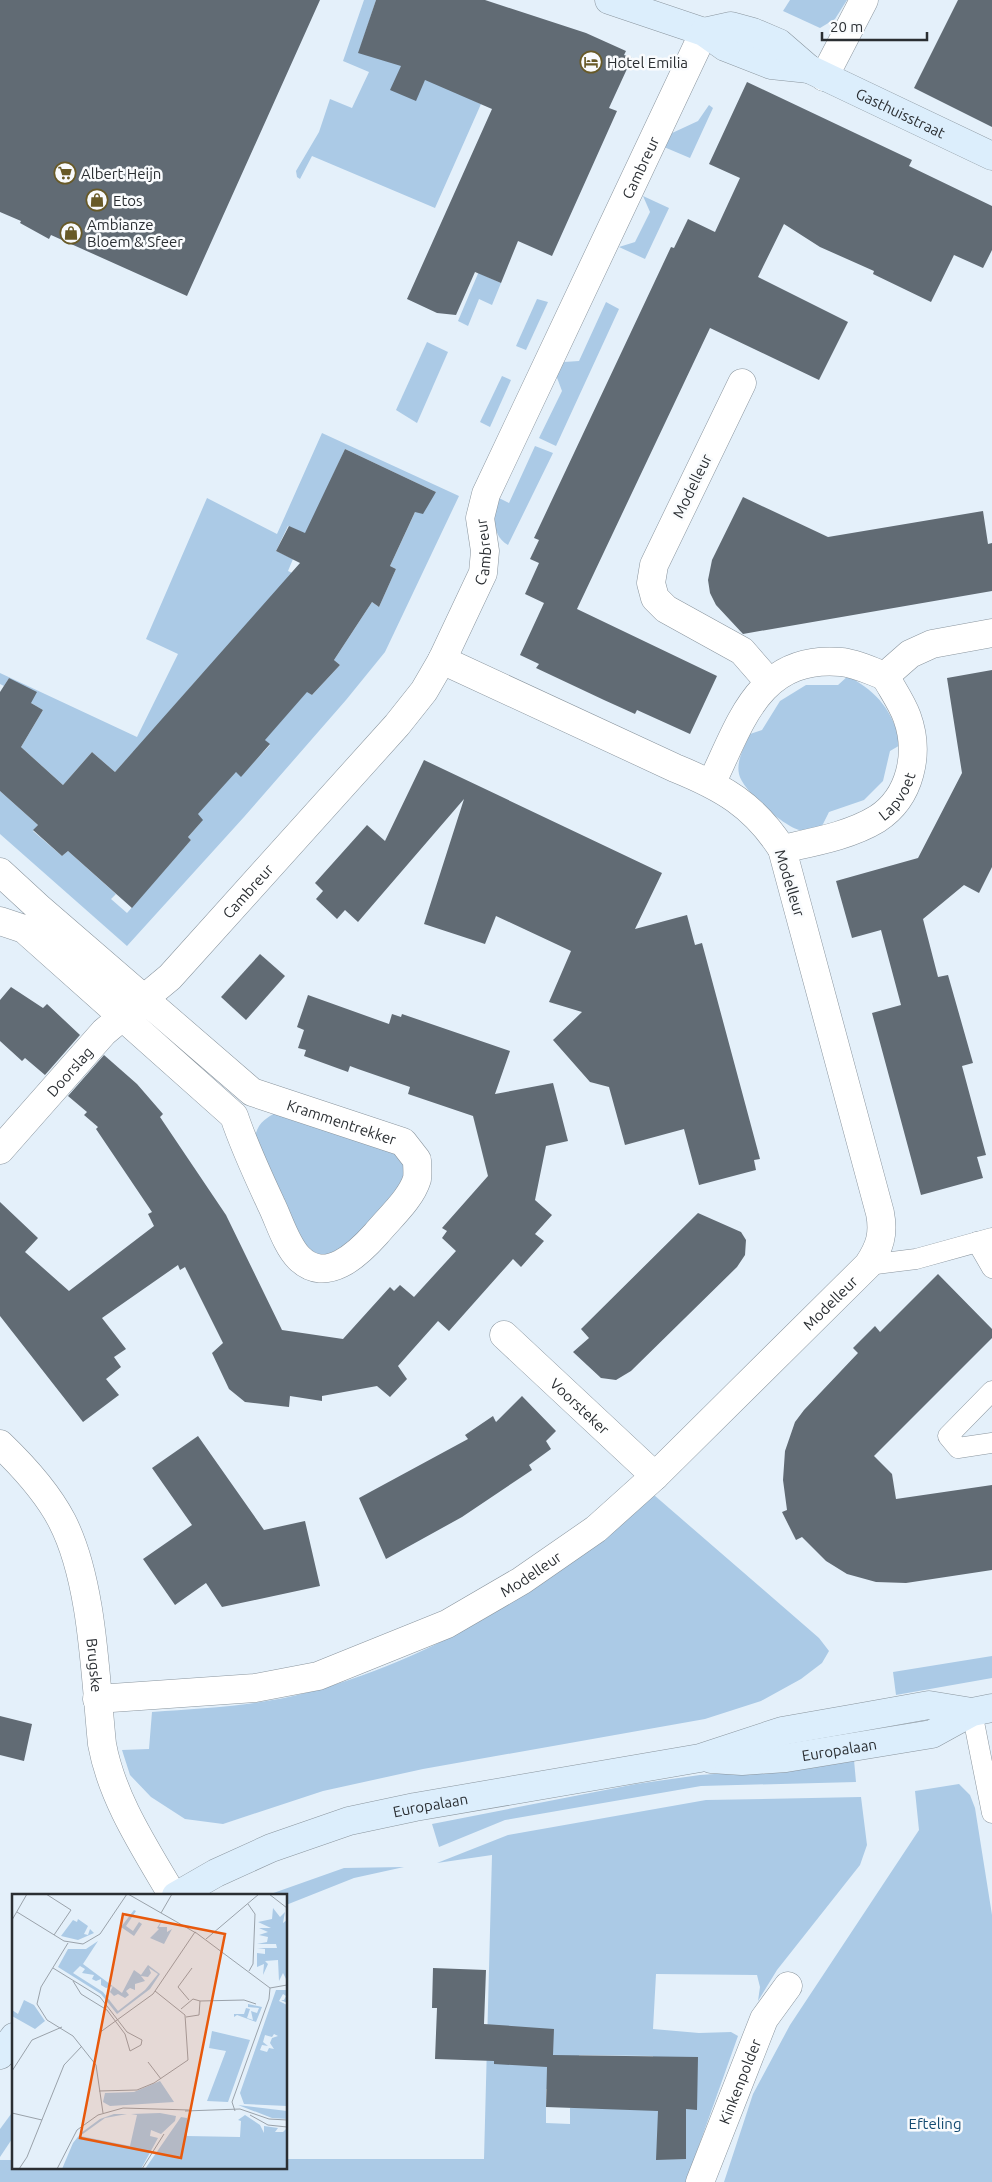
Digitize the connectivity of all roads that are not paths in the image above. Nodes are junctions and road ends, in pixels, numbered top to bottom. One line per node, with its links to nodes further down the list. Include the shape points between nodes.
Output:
1 (609, 0): 3 (main road, Gasthuisstraat)
2 (864, 0): 4 (street)
3 (704, 32): 4 (main road, Gasthuisstraat, via 725,47 771,65); 8 (street, Cambreur, via 486,494 480,518 485,551 483,573)
4 (816, 73): 5 (main road, Gasthuisstraat)
5 (992, 156)
6 (742, 383): 10 (street, Modelleur, via 654,565 651,583 655,598 666,609 742,651)
7 (992, 633): 9 (street, via 932,644 910,654)
8 (442, 660): 11 (street, Modelleur); 15 (street, Cambreur, via 424,691 397,725 177,970)
9 (885, 676): 10 (street, via 843,662 812,662 787,670); 12 (street, Lapvoet, via 907,716 912,739 910,777 896,802 877,819 854,830)
10 (770, 682): 11 (street, via 755,697)
11 (712, 782): 12 (street, Modelleur, via 768,826)
12 (782, 849): 21 (street, Modelleur, via 883,1228 879,1249)
13 (0, 872): 14 (street, Krammentrekker)
14 (21, 919): 15 (street, Krammentrekker); 16 (street, Krammentrekker)
15 (143, 998): 16 (street, Doorslag); 17 (street, Krammentrekker)
16 (123, 1017): 18 (street, Krammentrekker); 19 (street, Doorslag, via 104,1032)
17 (252, 1092): 18 (street); 18 (street, Krammentrekker, via 403,1142 417,1160 417,1178 411,1193 359,1253 341,1265 314,1267 299,1258 286,1236 246,1150)
18 (234, 1116)
19 (0, 1150)
20 (984, 1240): 21 (lane, Modelleur, via 916,1259); 22 (lane, Modelleur)
21 (868, 1265): 27 (street, Modelleur)
22 (992, 1268)
23 (504, 1335): 27 (street, Voorsteker)
24 (992, 1391): 25 (lane, via 948,1436 958,1448)
25 (992, 1443)
26 (0, 1444): 28 (street, Brugske, via 42,1490 62,1521 83,1579)
27 (655, 1476): 28 (street, Modelleur, via 596,1529 521,1581 447,1624 377,1654 318,1676 255,1688)
28 (97, 1699): 31 (street, Brugske, via 107,1771 144,1846)
29 (982, 1710): 30 (lane); 32 (main road, Europalaan, via 932,1734 786,1758 742,1761 700,1758 349,1821 271,1848)
30 (992, 1811)
31 (173, 1894)
32 (178, 1894)
33 (788, 1986): 36 (street, Kinkenpolder, via 764,2019)
34 (12, 2040): 35 (main road)
35 (0, 2055)
36 (700, 2182)

